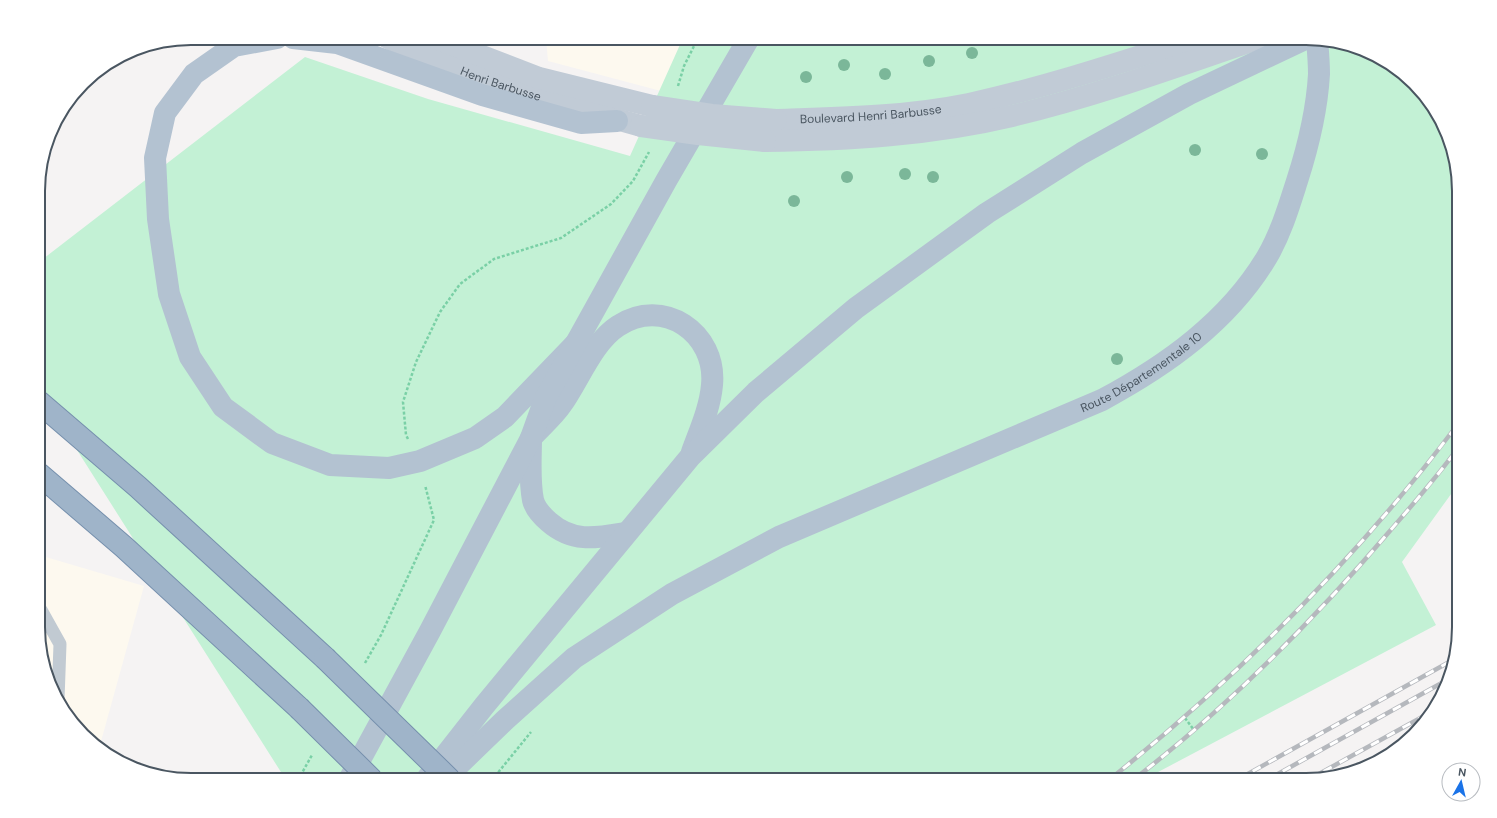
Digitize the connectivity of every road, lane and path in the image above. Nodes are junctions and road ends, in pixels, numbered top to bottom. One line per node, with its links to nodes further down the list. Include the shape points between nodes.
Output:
1 (239, 45): 19 (main road, via 234,46 194,74 165,113 155,158 158,219 169,294 190,357 223,407 272,443 330,465 389,468)
2 (343, 45): 13 (main road, via 482,95 581,124)
3 (402, 45): 13 (main road, Henri Barbusse, via 477,77)
4 (453, 45): 11 (main road, Henri Barbusse)
5 (694, 45): 12 (path, via 684,66)
6 (745, 45): 15 (main road, via 666,181)
7 (1175, 45): 11 (main road, Boulevard Henri Barbusse, bridge, via 1077,76 968,104 872,118 776,120 712,115 652,106)
8 (1240, 45): 13 (main road, Boulevard Henri Barbusse, bridge, via 1052,106 921,132 765,141 698,134)
9 (1292, 45): 18 (main road, via 1207,84 1082,153 987,213 856,308 756,392)
10 (1317, 45): 33 (main road, Route Départementale 10, via 1319,74 1308,146 1285,220 1267,257 1243,291 1214,323 1178,354 1142,379 1102,400 779,537 672,594 574,658)
11 (539, 78)
12 (678, 89)
13 (617, 121)
14 (650, 151): 19 (path, via 633,181 610,204 561,238 494,259 460,284 440,312 416,362 403,402 406,435)
15 (579, 340): 17 (main road, via 545,399); 19 (main road, via 505,417 476,438)
16 (45, 407): 32 (highway, bridge, via 138,487 326,658)
17 (531, 438): 18 (main road, via 561,406 603,338 619,325 636,318 656,315 673,318 686,325 696,334 707,351 712,384 708,408); 21 (main road, via 533,501 541,515 570,535 602,537); 29 (main road)
18 (690, 457): 21 (main road)
19 (420, 461): 23 (path, via 434,520 381,635)
20 (45, 479): 30 (highway, bridge, via 124,547 299,708)
21 (625, 533): 31 (main road)
22 (45, 617): 24 (lane, via 60,644)
23 (362, 668)
24 (58, 688)
25 (1185, 718): 26 (path)
26 (1194, 730)
27 (316, 749): 28 (path)
28 (302, 773)
29 (353, 773)
30 (365, 773)
31 (431, 773)
32 (443, 773)
33 (450, 773)

